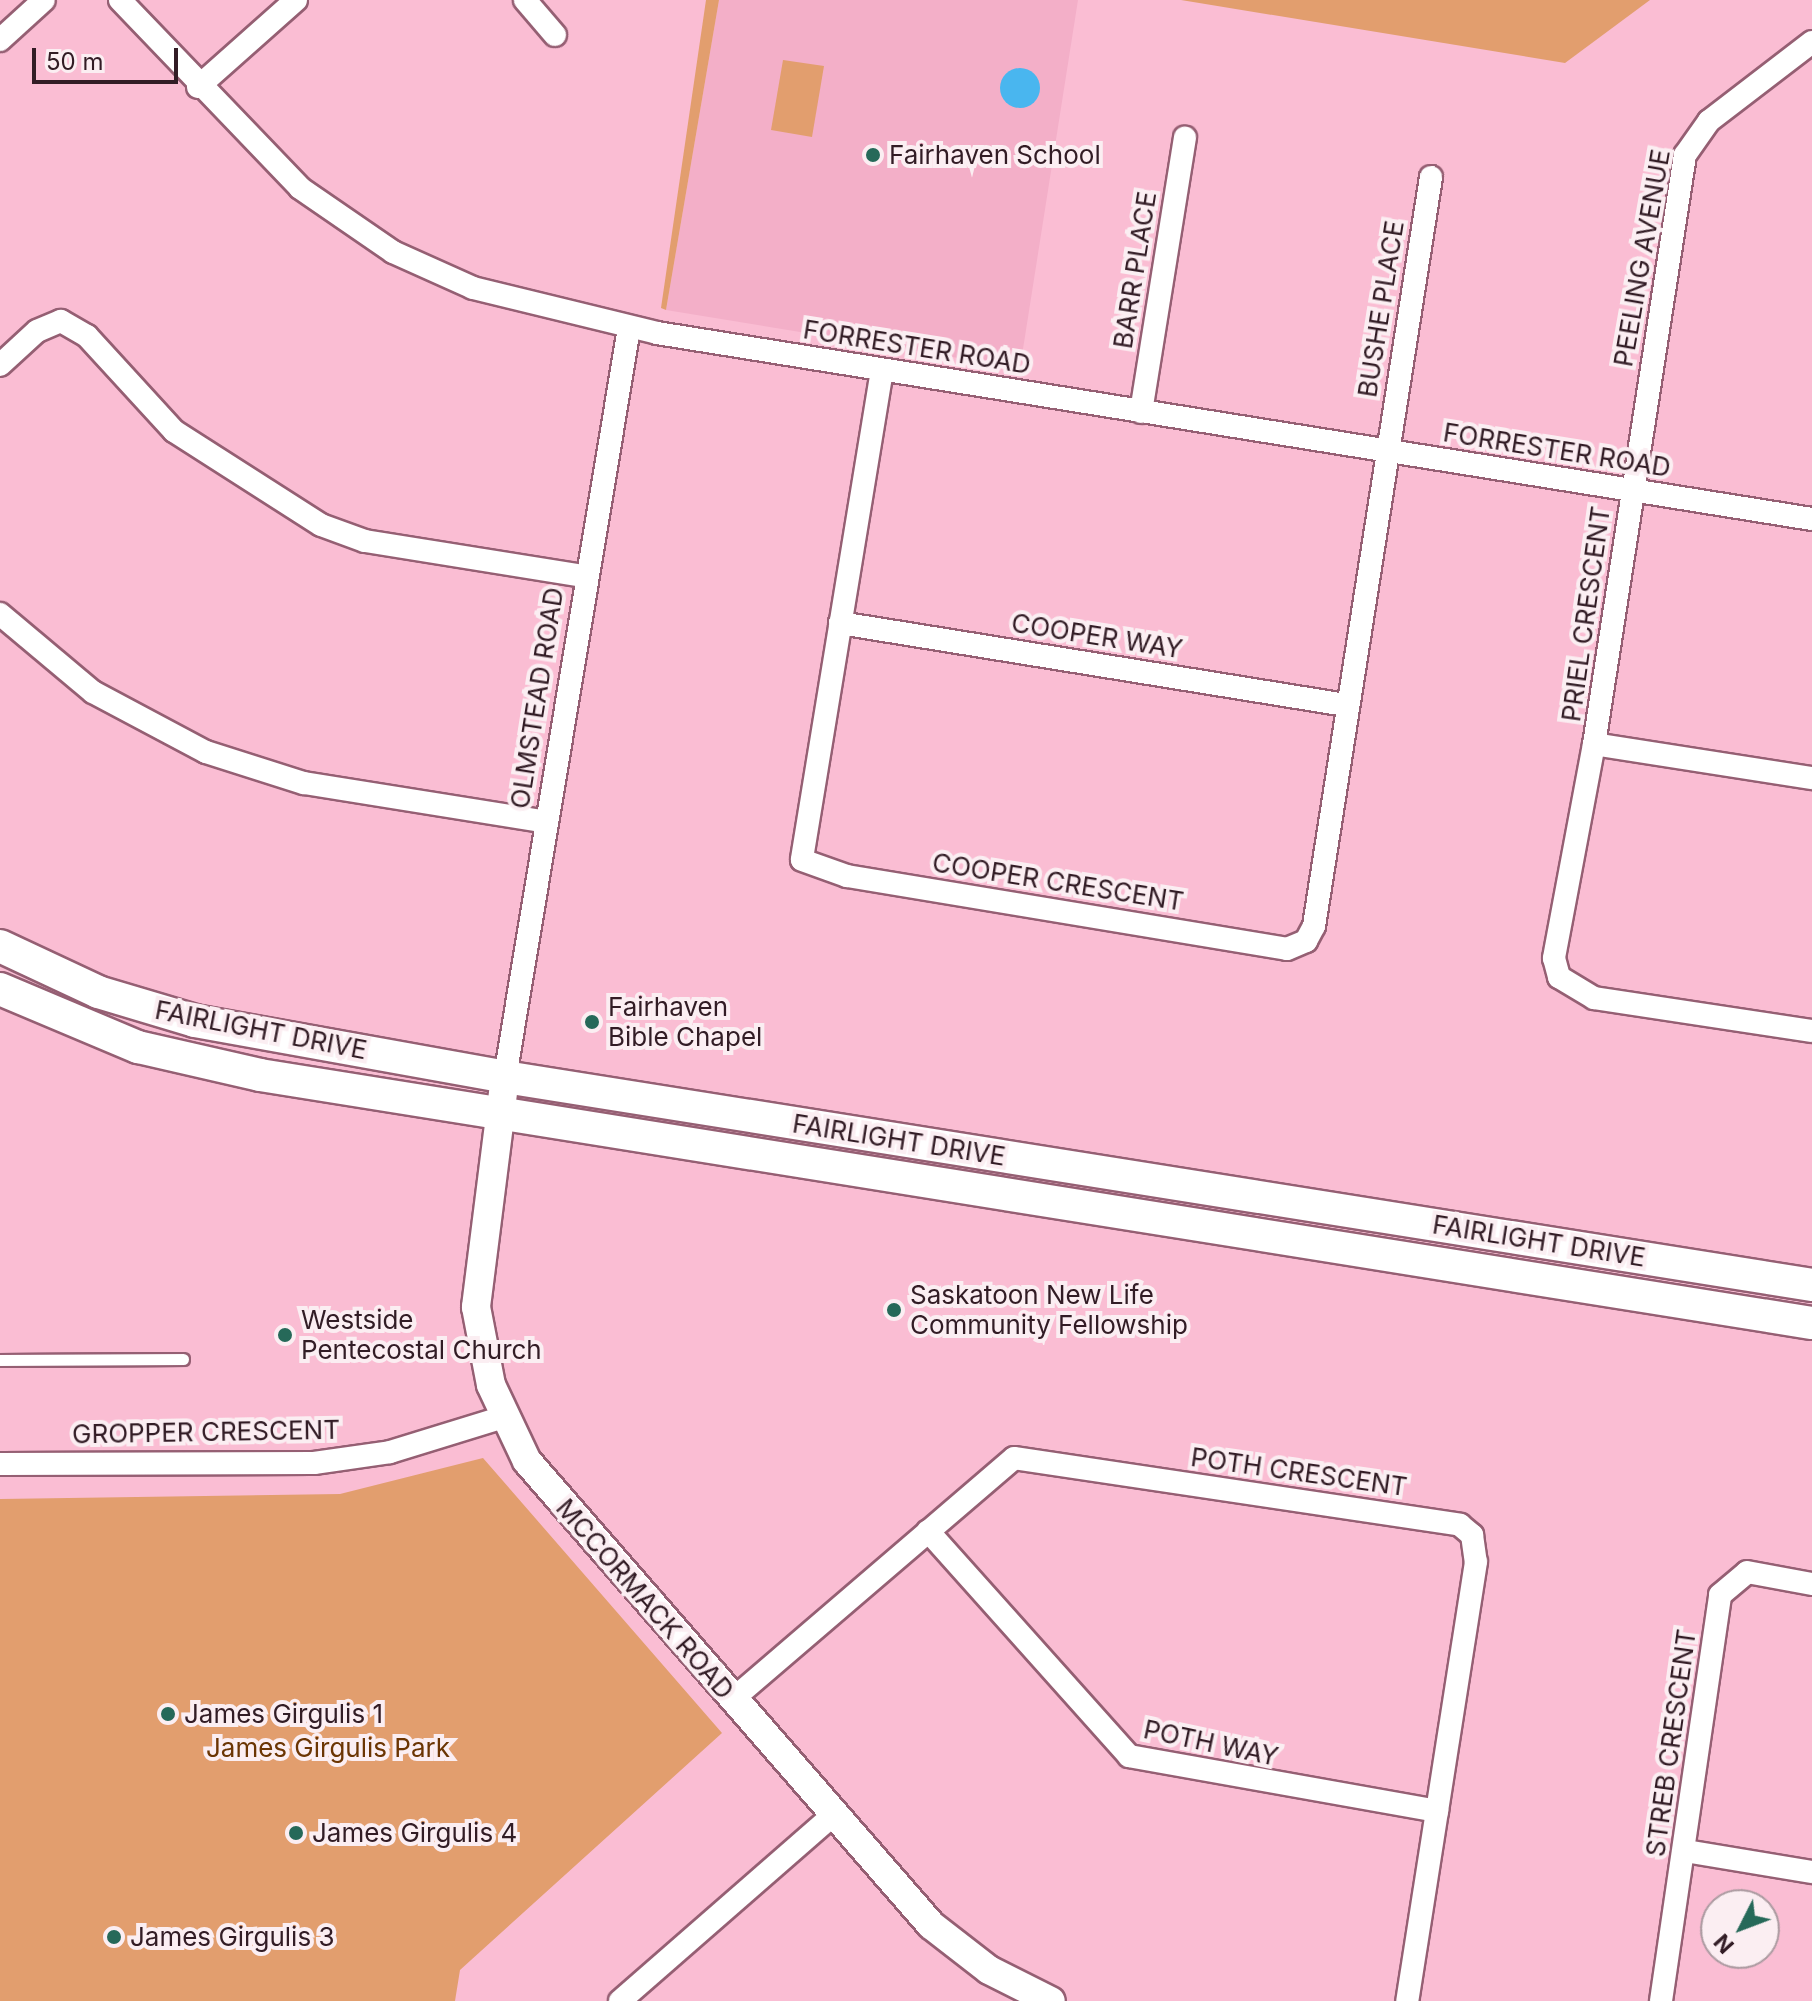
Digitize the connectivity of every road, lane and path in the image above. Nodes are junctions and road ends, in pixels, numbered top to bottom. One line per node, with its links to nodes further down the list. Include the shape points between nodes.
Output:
1 (44, 0): 6 (street)
2 (120, 0): 8 (street, FORRESTER ROAD)
3 (296, 0): 8 (street)
4 (525, 0): 5 (street)
5 (555, 35)
6 (0, 40)
7 (1812, 42): 16 (street, PEELING AVENUE, via 1709,121 1685,155)
8 (198, 87): 11 (street, FORRESTER ROAD, via 264,158 393,252 473,288)
9 (1185, 138): 14 (street, BARR PLACE)
10 (1431, 177): 15 (street, BUSHE PLACE)
11 (629, 328): 13 (street, FORRESTER ROAD); 18 (street, OLMSTEAD ROAD)
12 (0, 365): 18 (street, via 37,331 61,321 87,336 174,431 321,525 365,541)
13 (882, 370): 14 (street, FORRESTER ROAD); 20 (street, COOPER CRESCENT)
14 (1141, 412): 15 (street, FORRESTER ROAD)
15 (1387, 451): 16 (street, FORRESTER ROAD); 21 (street, COOPER CRESCENT)
16 (1632, 491): 17 (street, FORRESTER ROAD); 22 (street, PRIEL CRESCENT)
17 (1812, 519)
18 (584, 576): 24 (street, OLMSTEAD ROAD)
19 (0, 614): 24 (street, via 93,692 218,757 304,783)
20 (840, 623): 21 (street, COOPER WAY); 21 (street, COOPER CRESCENT, via 802,860 847,876 1287,949 1306,941 1314,926)
21 (1346, 705)
22 (1594, 744): 23 (street, PRIEL CRESCENT); 27 (street, PRIEL CRESCENT, via 1554,958 1559,977 1594,998)
23 (1812, 778)
24 (547, 822): 28 (street, OLMSTEAD ROAD)
25 (0, 946): 28 (main road, FAIRLIGHT DRIVE, via 148,1009)
26 (0, 989): 29 (main road, FAIRLIGHT DRIVE, via 167,1055)
27 (1812, 1031)
28 (505, 1077): 29 (street, MCCORMACK ROAD); 30 (main road, FAIRLIGHT DRIVE)
29 (500, 1118): 31 (main road, FAIRLIGHT DRIVE); 34 (street, MCCORMACK ROAD, via 476,1289 483,1355)
30 (1812, 1285)
31 (1812, 1323)
32 (183, 1359): 33 (lane)
33 (0, 1360)
34 (504, 1417): 35 (street, GROPPER CRESCENT, via 390,1452 314,1463); 38 (street, MCCORMACK ROAD, via 541,1481)
35 (0, 1464)
36 (928, 1531): 38 (street, POTH CRESCENT); 39 (street, POTH WAY, via 1129,1756); 39 (street, POTH CRESCENT, via 1014,1458 1460,1525 1472,1535 1476,1562)
37 (1812, 1584): 41 (street, STREB CRESCENT, via 1747,1572 1720,1595)
38 (733, 1699): 40 (street, MCCORMACK ROAD)
39 (1437, 1811): 45 (street, POTH CRESCENT)
40 (834, 1814): 43 (street); 44 (street, MCCORMACK ROAD, via 959,1949)
41 (1685, 1851): 42 (street); 46 (street, STREB CRESCENT)
42 (1812, 1872)
43 (620, 2001)
44 (1051, 2001)
45 (1407, 2001)
46 (1661, 2001)

